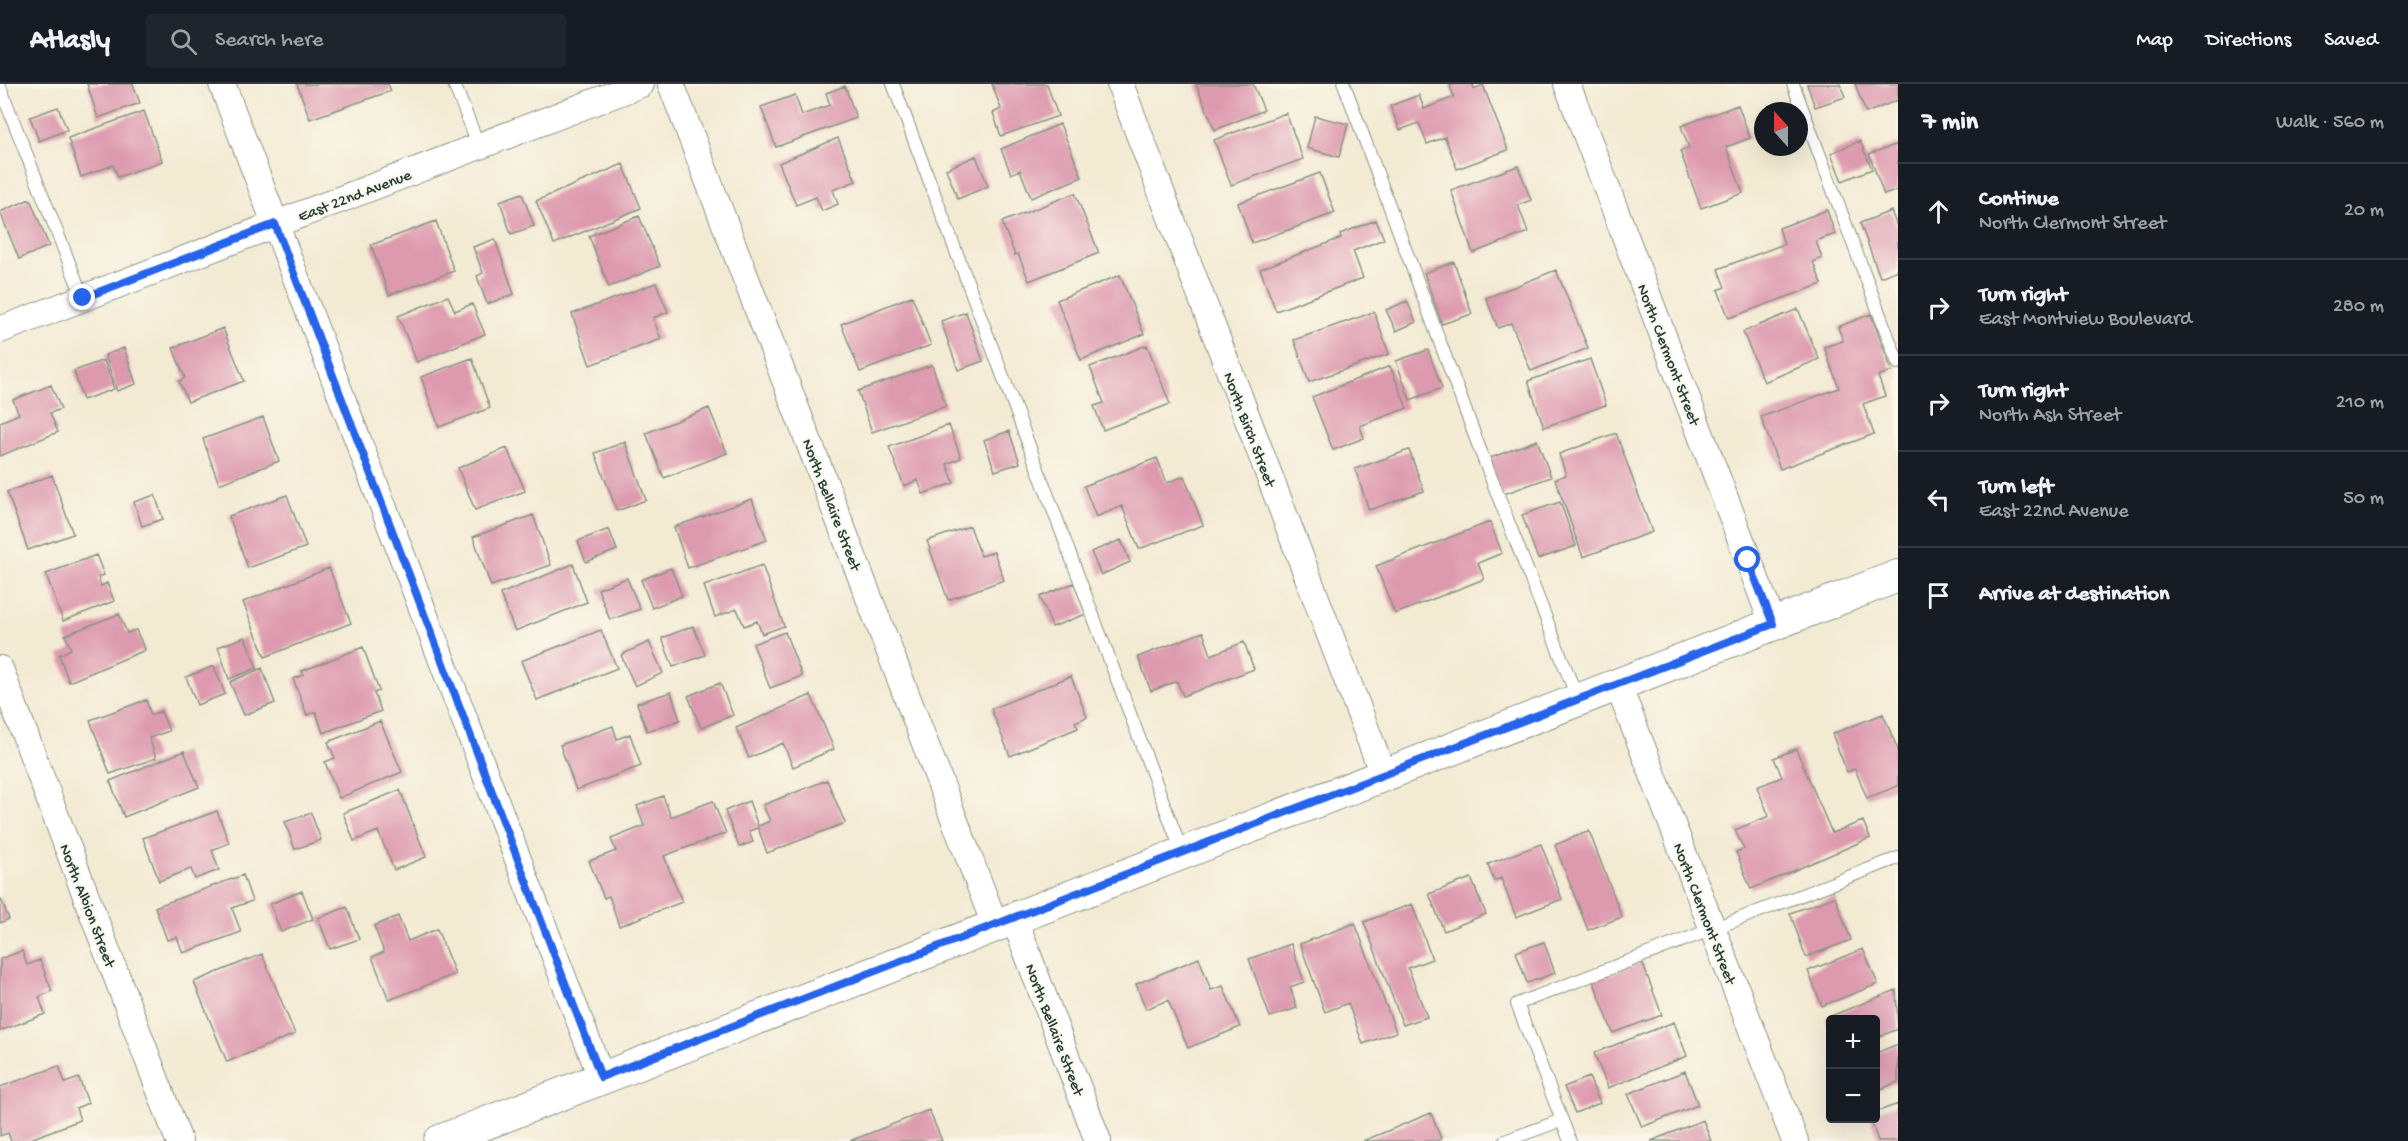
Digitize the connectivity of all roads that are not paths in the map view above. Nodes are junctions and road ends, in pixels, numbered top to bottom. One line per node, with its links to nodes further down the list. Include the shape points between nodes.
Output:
1 (222, 84): 12 (street)
2 (454, 84): 11 (lane)
3 (641, 84): 11 (street, East 22nd Avenue)
4 (671, 84): 24 (street, North Bellaire Street)
5 (893, 84): 22 (lane)
6 (1120, 84): 21 (street, North Birch Street)
7 (1344, 84): 20 (lane)
8 (1567, 84): 17 (street, North Clermont Street)
9 (1792, 84): 15 (lane)
10 (0, 87): 13 (lane)
11 (479, 146): 12 (street, East 22nd Avenue)
12 (275, 224): 13 (street, East 22nd Avenue); 26 (street)
13 (83, 298): 14 (street, East 22nd Avenue)
14 (0, 330)
15 (1898, 363)
16 (1898, 576): 17 (street)
17 (1773, 624): 19 (street)
18 (0, 669): 28 (street, North Albion Street)
19 (1618, 685): 20 (street); 25 (street, North Clermont Street)
20 (1578, 700): 21 (street)
21 (1383, 774): 22 (street)
22 (1182, 854): 24 (street)
23 (1898, 858): 25 (lane)
24 (1005, 921): 26 (street); 30 (street, North Bellaire Street)
25 (1711, 929): 27 (lane, via 1517,1004); 33 (street, North Clermont Street)
26 (601, 1077): 29 (street)
27 (1562, 1120): 31 (lane); 32 (lane)
28 (179, 1141)
29 (440, 1141)
30 (1098, 1141)
31 (1505, 1141)
32 (1570, 1141)
33 (1795, 1141)

